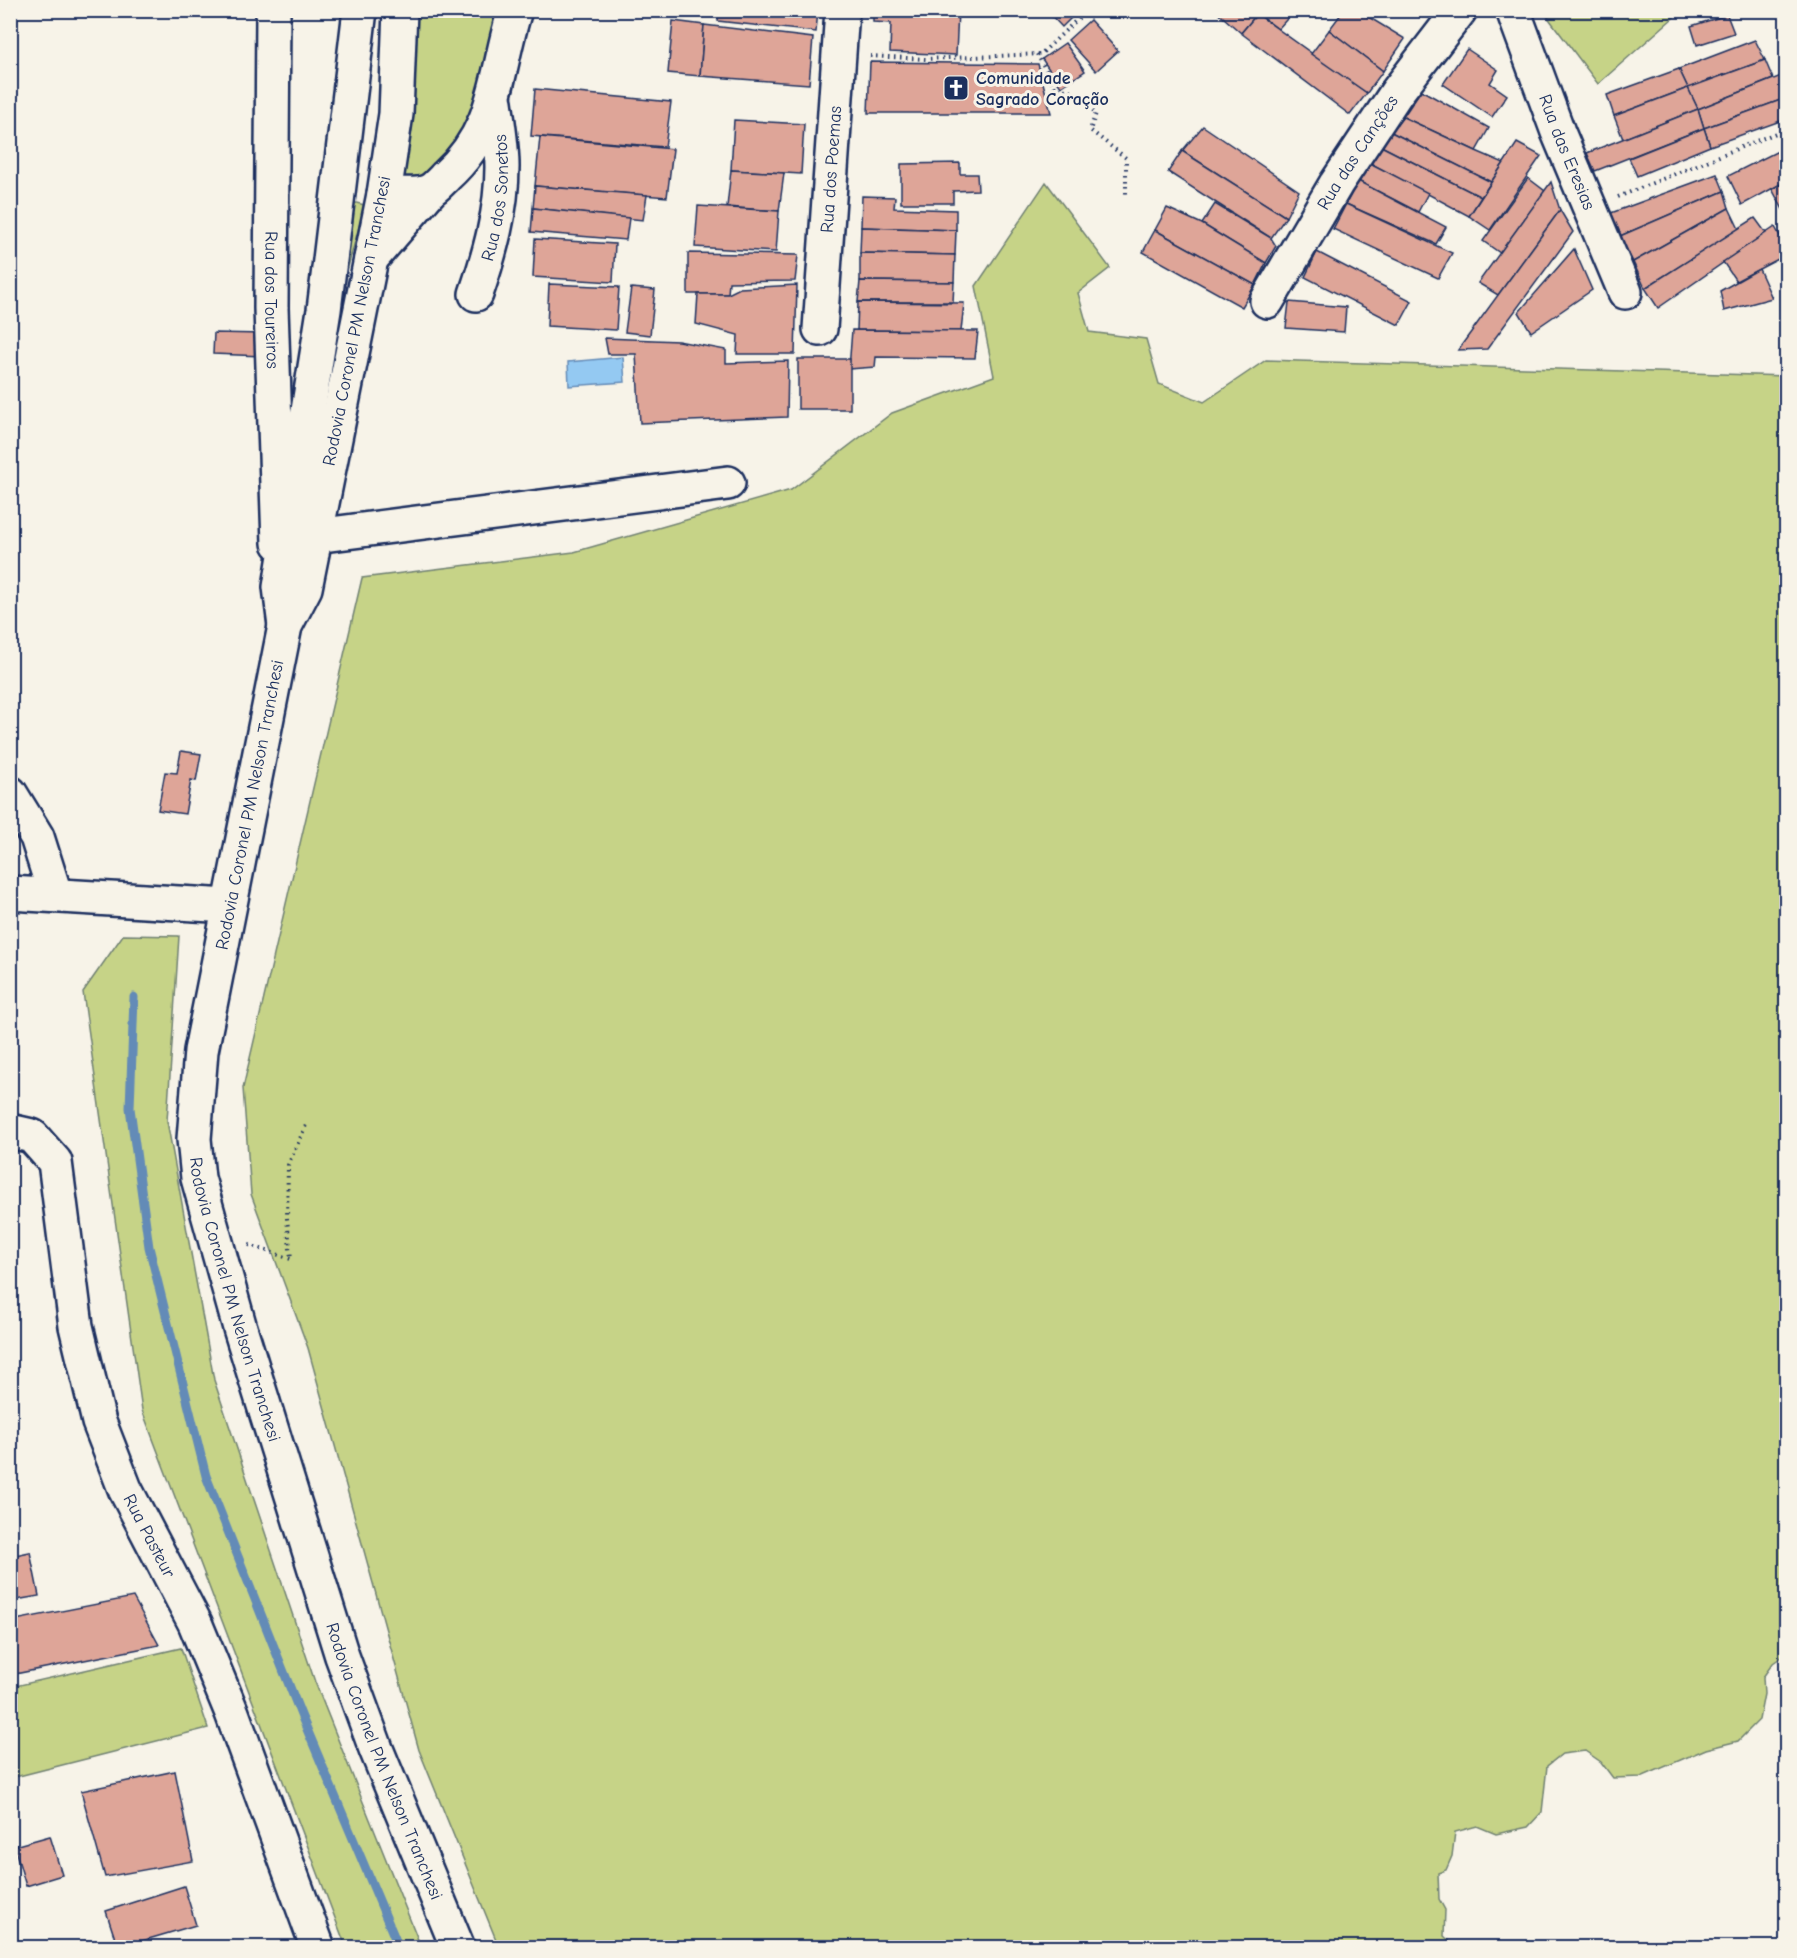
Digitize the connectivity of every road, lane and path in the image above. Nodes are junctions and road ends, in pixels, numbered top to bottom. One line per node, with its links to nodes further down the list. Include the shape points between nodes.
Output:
1 (273, 10): 24 (main road, Rua dos Toureiros, via 271,309)
2 (362, 10): 14 (main road, via 365,159 368,172); 24 (main road, Rodovia Coronel PM Nelson Tranchesi, via 324,310)
3 (400, 10): 14 (main road, Rodovia Coronel PM Nelson Tranchesi, via 396,114)
4 (515, 10): 11 (main road, Rua dos Sonetos, via 504,45)
5 (842, 10): 9 (main road, Rua dos Poemas)
6 (1087, 10): 10 (path)
7 (1460, 10): 20 (main road, Rua das Canções, via 1391,101 1336,184)
8 (1513, 10): 16 (main road, Rua das Eresias)
9 (839, 54): 10 (path, via 926,59); 21 (main road, Rua dos Poemas)
10 (1037, 54): 15 (path, via 1056,89 1069,90 1096,113 1090,130 1126,158)
11 (495, 99): 13 (main road, Rua dos Sonetos, via 481,133 454,169); 19 (main road, Rua dos Sonetos, via 501,194 490,254)
12 (1786, 129): 16 (path)
13 (429, 192): 14 (main road); 17 (main road, Rua dos Sonetos)
14 (384, 194): 17 (main road, Rodovia Coronel PM Nelson Tranchesi)
15 (1126, 198)
16 (1590, 208): 18 (main road, Rua das Eresias)
17 (370, 261): 23 (main road, Rodovia Coronel PM Nelson Tranchesi)
18 (1625, 292)
19 (476, 294)
20 (1267, 301)
21 (820, 329)
22 (728, 483): 23 (main road)
23 (315, 536): 25 (main road, Rodovia Coronel PM Nelson Tranchesi, via 305,588)
24 (280, 587): 25 (main road, Rodovia Coronel PM Nelson Tranchesi)
25 (285, 626): 29 (main road, Rodovia Coronel PM Nelson Tranchesi)
26 (10, 793): 28 (main road, via 38,837)
27 (10, 893): 28 (main road)
28 (55, 894): 29 (main road)
29 (229, 906): 32 (main road, Rodovia Coronel PM Nelson Tranchesi, via 201,1051 194,1139 198,1178)
30 (307, 1123): 32 (path, via 288,1165 291,1259)
31 (10, 1131): 33 (main road, Rua Pasteur, via 32,1136 54,1162 76,1326 99,1422 125,1489 195,1623)
32 (212, 1232): 34 (main road, Rodovia Coronel PM Nelson Tranchesi, via 342,1656)
33 (318, 1947)
34 (458, 1947)

